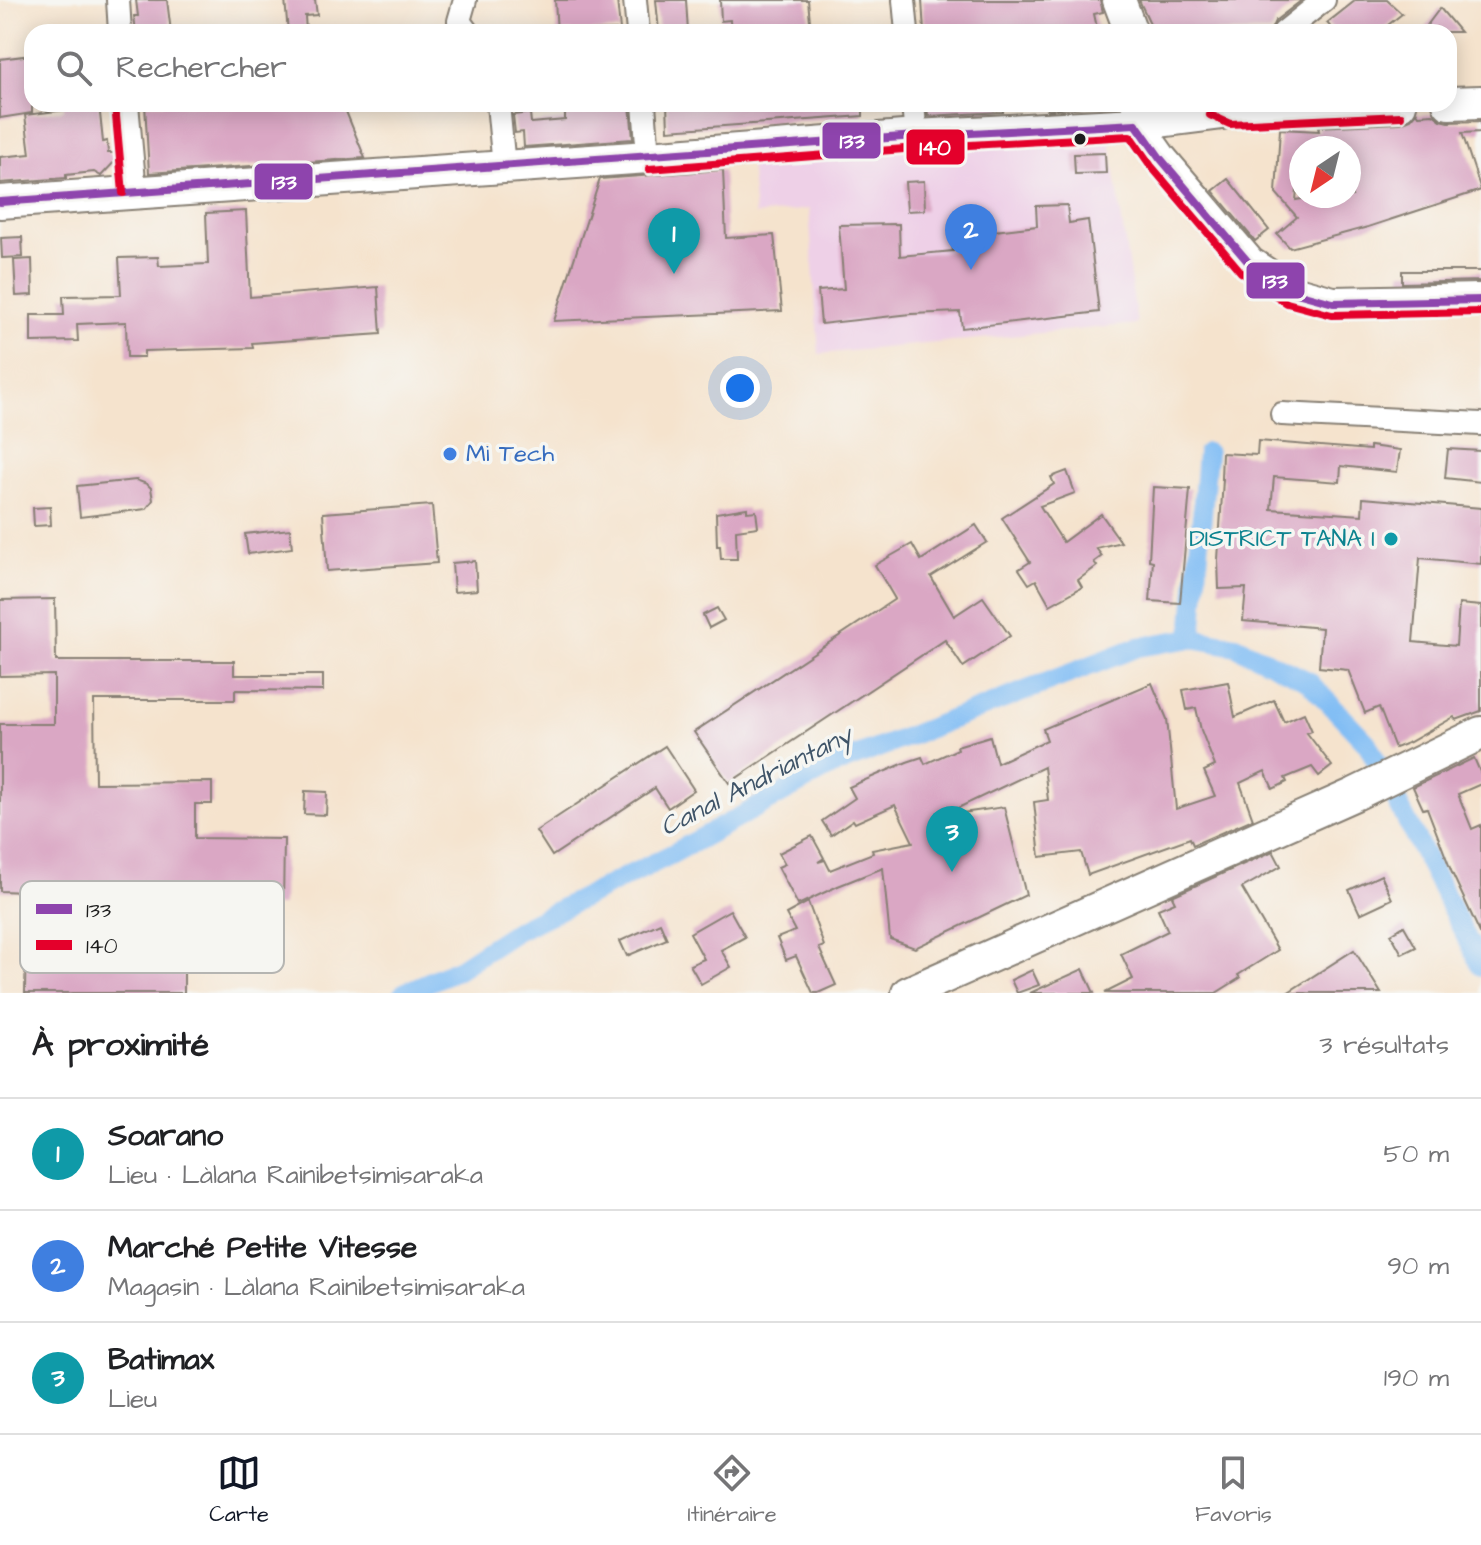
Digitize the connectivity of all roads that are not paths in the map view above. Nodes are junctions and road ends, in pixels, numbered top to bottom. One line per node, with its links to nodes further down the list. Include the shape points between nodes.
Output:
1 (118, 0): 7 (street)
2 (465, 0): 8 (street)
3 (635, 0): 9 (street)
4 (904, 0): 10 (street)
5 (1119, 0): 11 (street)
6 (1324, 0): 12 (street)
7 (120, 24)
8 (461, 24)
9 (637, 24)
10 (906, 24)
11 (1128, 24)
12 (1294, 24)
13 (1481, 102): 14 (street)
14 (1457, 103)
15 (128, 112): 24 (street)
16 (499, 112): 23 (street)
17 (645, 112): 22 (street)
18 (914, 112): 21 (street)
19 (1162, 112): 20 (street)
20 (1137, 114): 21 (street); 26 (street, via 1160,158 1249,263 1293,292 1333,303)
21 (916, 136): 22 (street)
22 (648, 157): 23 (street)
23 (504, 167): 24 (street)
24 (135, 192): 25 (street)
25 (0, 202)
26 (1481, 300)
27 (1282, 414): 28 (street)
28 (1481, 424)
29 (1481, 733): 30 (street)
30 (908, 993)

